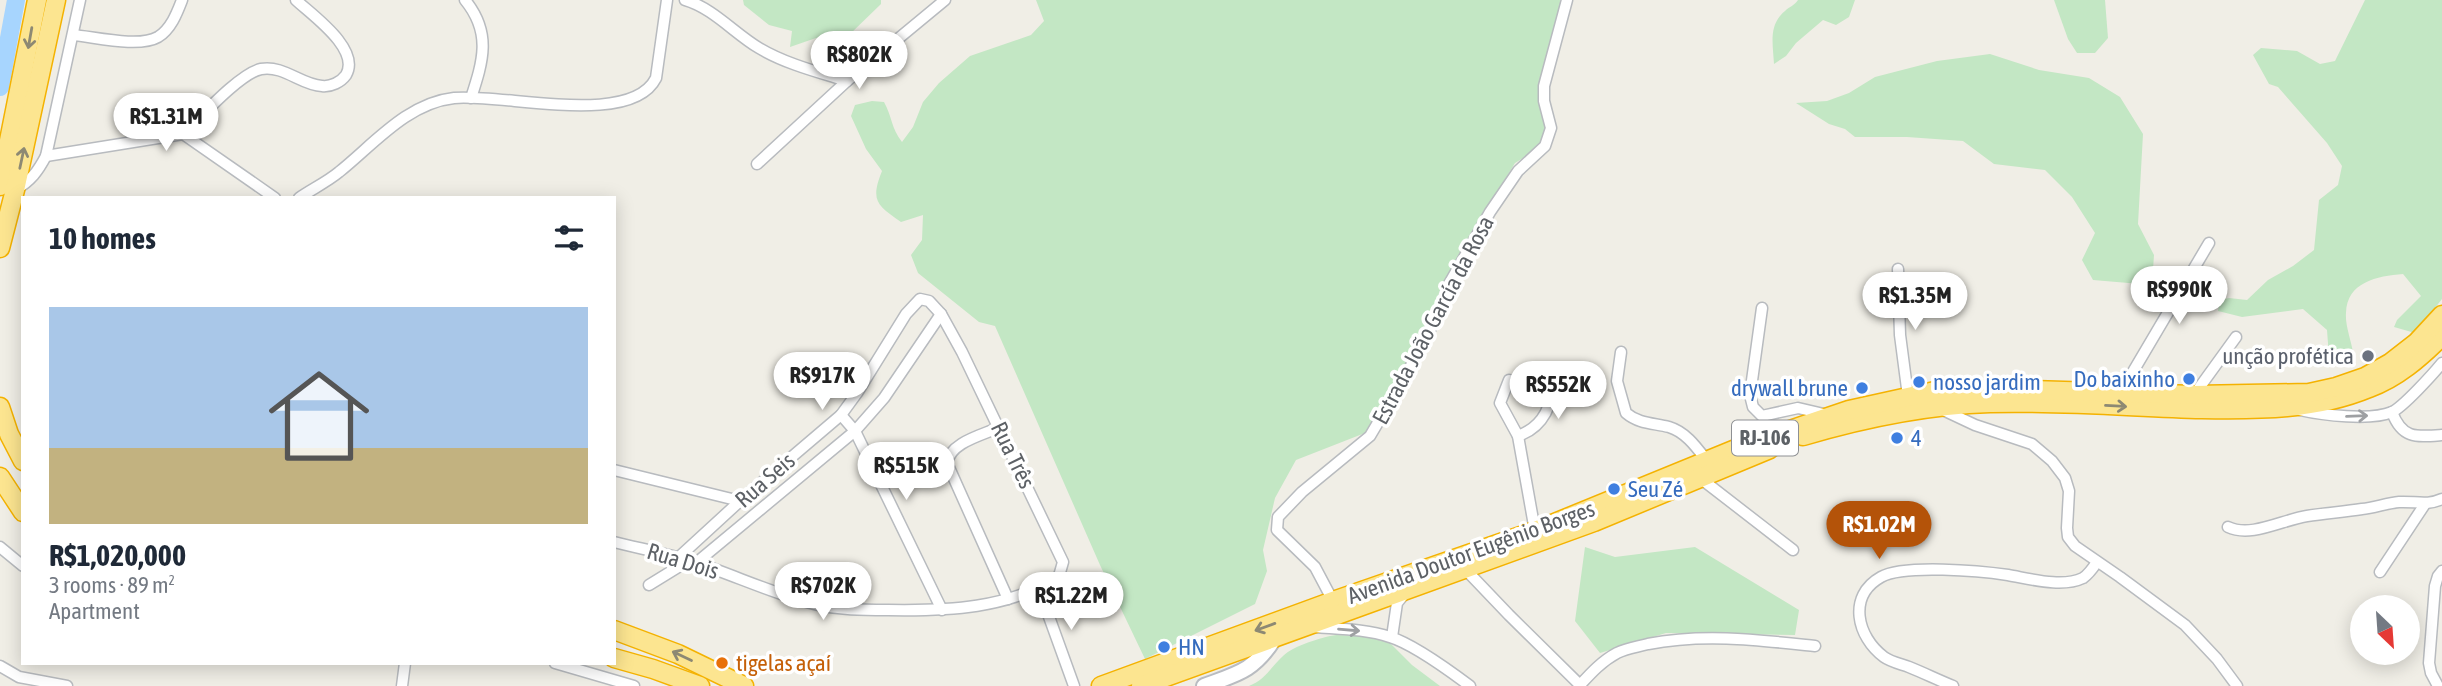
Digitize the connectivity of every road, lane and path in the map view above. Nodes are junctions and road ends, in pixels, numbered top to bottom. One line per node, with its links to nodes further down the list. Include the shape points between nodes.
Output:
1 (37, 0): 17 (highway, one-way to 17)
2 (56, 0): 17 (highway, one-way to 2)
3 (80, 0): 11 (street)
4 (183, 0): 11 (street, via 157,38 130,42)
5 (296, 0): 14 (street, via 346,48 344,78 322,86 279,70 259,69 229,90)
6 (465, 0): 13 (street, via 477,15 483,46)
7 (667, 0): 13 (street, via 656,78 640,96 597,106)
8 (685, 0): 12 (street, via 760,49)
9 (945, 0): 12 (street)
10 (1567, 0): 68 (street, Estrada João García da Rosa, via 1544,86 1552,128 1545,146 1518,171 1490,212 1370,436 1278,517 1277,530 1315,567)
11 (73, 35): 15 (street)
12 (847, 81): 16 (street)
13 (471, 97): 19 (street, via 444,99 411,113)
14 (183, 134): 15 (street); 18 (street)
15 (46, 156): 17 (street, via 29,182)
16 (757, 164)
17 (8, 188): 21 (highway)
18 (272, 196)
19 (302, 196)
20 (2209, 243): 32 (street)
21 (0, 248)
22 (1898, 269): 34 (street)
23 (1762, 307): 40 (street, via 1749,396 1753,407 1762,416 1798,408)
24 (941, 314): 39 (street, Rua Seis, via 929,301 915,303); 41 (street, Rua Três); 42 (street, Rua Seis, via 884,398)
25 (2442, 314): 33 (highway, Avenida Doutor Eugênio Borges / RJ-106, via 2390,363 2336,387 2309,393)
26 (2442, 336): 37 (highway, Avenida Doutor Eugênio Borges / RJ-106, via 2424,354 2371,388)
27 (2236, 337): 33 (street)
28 (1620, 352): 47 (street, via 1616,381 1626,413 1684,435)
29 (2442, 363): 38 (street)
30 (1557, 373): 44 (street, via 1543,418)
31 (1509, 380): 44 (street, via 1500,404)
32 (2121, 392): 33 (highway, Avenida Doutor Eugênio Borges / RJ-106); 34 (highway, Avenida Doutor Eugênio Borges / RJ-106, via 2000,388)
33 (2194, 395)
34 (1908, 396): 40 (highway, Avenida Doutor Eugênio Borges / RJ-106)
35 (0, 407): 45 (highway)
36 (1938, 407): 37 (highway, Avenida Doutor Eugênio Borges / RJ-106, one-way to 37, via 2045,403); 47 (highway, Avenida Doutor Eugênio Borges / RJ-106, via 1889,413); 59 (street, via 2032,444 2052,461 2069,491 2068,537)
37 (2289, 408): 38 (street, one-way to 38, via 2335,416)
38 (2392, 412): 43 (street, via 2405,433)
39 (841, 415): 42 (street); 50 (street, Rua Seis)
40 (1828, 416): 47 (highway, Avenida Doutor Eugênio Borges / RJ-106)
41 (1000, 427): 65 (street, Rua Três, via 1063,562 1059,576); 67 (street, via 957,447 947,463)
42 (855, 431): 58 (street, Rua Seis); 69 (street)
43 (2442, 435)
44 (1518, 436): 54 (street)
45 (21, 457)
46 (616, 470): 50 (street)
47 (1704, 470): 54 (highway, Avenida Doutor Eugênio Borges / RJ-106); 57 (street); 61 (highway, Avenida Doutor Eugênio Borges / RJ-106, via 1594,522)
48 (0, 477): 52 (highway)
49 (2442, 499): 51 (street)
50 (740, 501): 58 (street, Rua Seis)
51 (2425, 504): 53 (street, via 2397,502 2309,515 2256,530); 63 (street)
52 (21, 509)
53 (2228, 527)
54 (1535, 531): 68 (highway, Avenida Doutor Eugênio Borges / RJ-106)
55 (616, 542): 58 (street, Rua Dois)
56 (0, 547): 60 (street)
57 (1793, 550)
58 (688, 560): 64 (street, Rua Seis); 69 (street, Rua Dois, via 816,605 848,610)
59 (2097, 562): 92 (street, via 2086,576 2065,583 1989,572 1907,570 1877,579 1858,607 1873,647 1886,659); 93 (street, via 2185,625)
60 (21, 564)
61 (1466, 570): 66 (highway, Avenida Doutor Eugênio Borges / RJ-106); 81 (street)
62 (2442, 571): 94 (street, via 2435,586 2429,663)
63 (2380, 572)
64 (649, 585)
65 (1039, 589): 67 (street, Rua Dois); 87 (street)
66 (1408, 589): 70 (highway, Avenida Doutor Eugênio Borges / RJ-106); 73 (street, via 1397,603)
67 (1007, 599): 69 (street, Rua Dois)
68 (1333, 601): 88 (highway, Avenida Doutor Eugênio Borges / RJ-106, one-way to 88)
69 (942, 610)
70 (1305, 626): 73 (street, one-way to 73); 75 (highway, Avenida Doutor Eugênio Borges / RJ-106)
71 (616, 632): 74 (highway)
72 (616, 637): 74 (highway)
73 (1392, 637): 91 (street)
74 (638, 639): 86 (highway, one-way to 74)
75 (1274, 639): 89 (highway, Avenida Doutor Eugênio Borges / RJ-106); 90 (main road, via 1255,664)
76 (1815, 646): 81 (street, via 1731,637 1658,642 1618,653)
77 (616, 659): 85 (highway)
78 (405, 665): 83 (street)
79 (562, 665): 84 (street)
80 (0, 666): 82 (street, via 19,677)
81 (1581, 685)
82 (67, 686)
83 (402, 686)
84 (634, 686)
85 (700, 686)
86 (744, 686)
87 (1074, 686)
88 (1101, 686)
89 (1141, 686)
90 (1204, 686)
91 (1470, 686)
92 (1953, 686)
93 (2237, 686)
94 (2438, 686)

